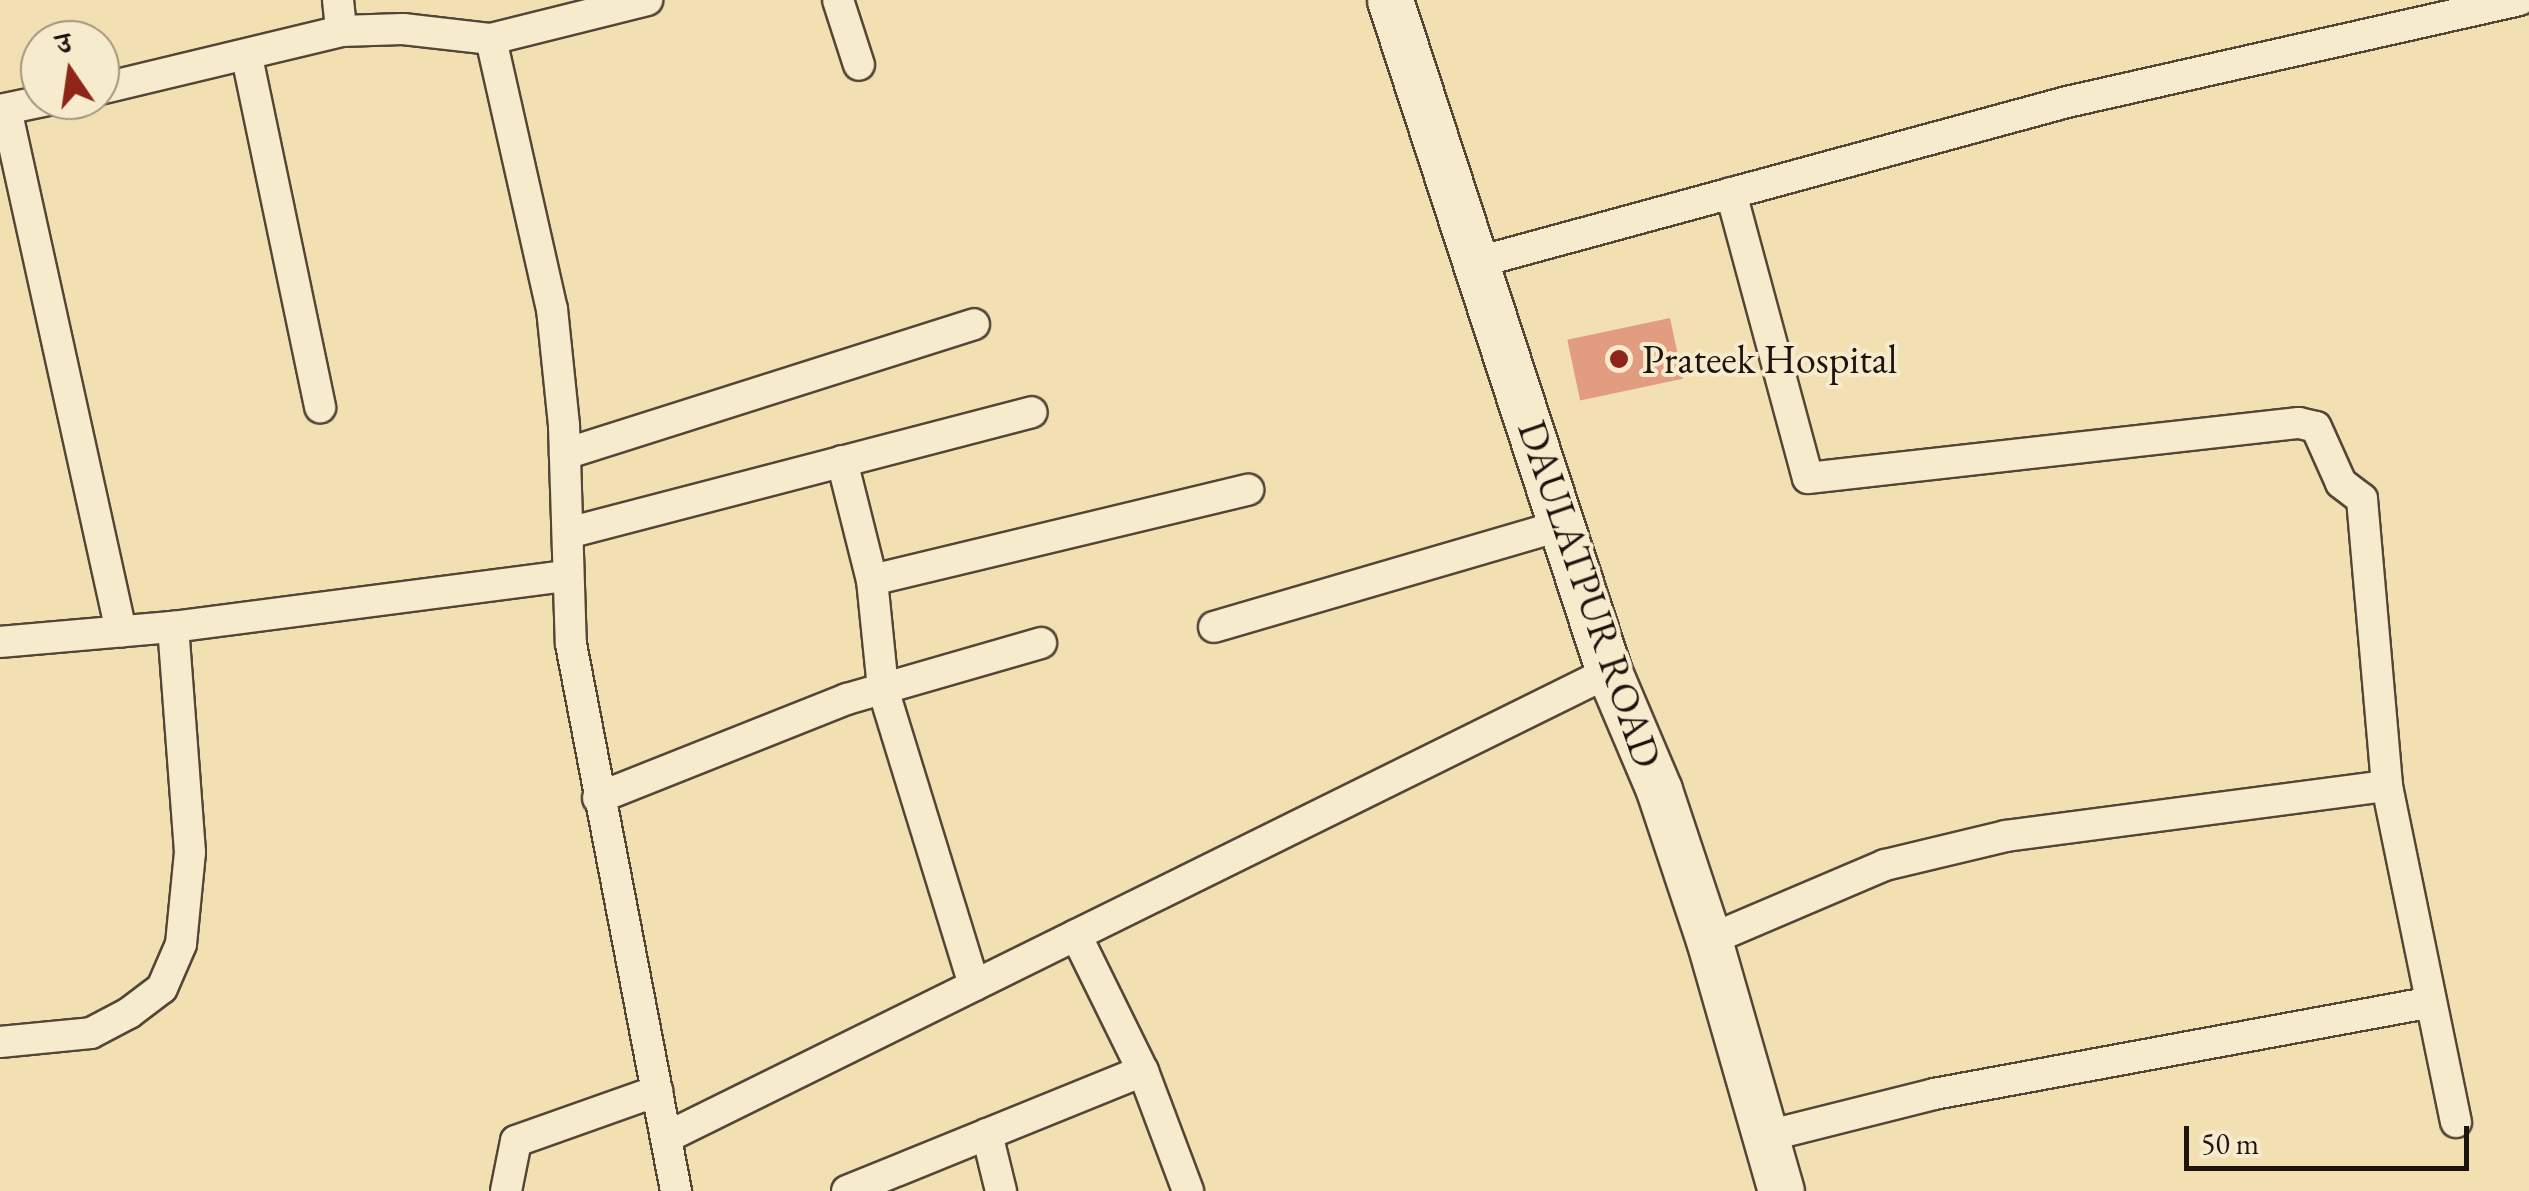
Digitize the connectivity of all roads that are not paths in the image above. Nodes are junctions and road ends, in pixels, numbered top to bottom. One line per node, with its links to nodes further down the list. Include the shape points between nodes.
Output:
1 (338, 0): 6 (street)
2 (648, 0): 7 (street)
3 (838, 0): 9 (street)
4 (1390, 0): 13 (street, DAULATPUR ROAD)
5 (2520, 0): 12 (street, via 2067,102)
6 (341, 31): 7 (street, via 403,29); 8 (street)
7 (491, 39): 17 (street, via 552,309)
8 (246, 58): 10 (street); 15 (street)
9 (859, 65)
10 (120, 85)
11 (3, 110): 26 (street)
12 (1731, 193): 13 (street); 31 (street, via 1808,478 2300,423 2316,428 2340,483 2362,499)
13 (1478, 262): 20 (street, DAULATPUR ROAD)
14 (974, 324): 17 (street)
15 (320, 407)
16 (1031, 412): 18 (street)
17 (565, 454): 21 (street)
18 (842, 461): 21 (street); 23 (street)
19 (1248, 490): 23 (street)
20 (1563, 526): 25 (street); 29 (street, DAULATPUR ROAD)
21 (568, 533): 22 (street)
22 (567, 576): 24 (street); 32 (street, via 571,644)
23 (872, 580): 30 (street)
24 (173, 627): 26 (street); 37 (street, via 190,852 181,944 162,988 130,1013 91,1032)
25 (1214, 627)
26 (121, 631): 27 (street)
27 (0, 642)
28 (1041, 643): 30 (street)
29 (1609, 672): 33 (street); 34 (street, DAULATPUR ROAD, via 1659,790)
30 (884, 690): 32 (street); 35 (street)
31 (2387, 786): 34 (street, via 2006,836 1885,866); 36 (street)
32 (598, 798): 39 (street)
33 (1076, 935): 35 (street); 38 (street)
34 (1709, 940): 42 (street, DAULATPUR ROAD)
35 (974, 985): 43 (street)
36 (2428, 1003): 40 (street); 42 (street, via 1934,1094)
37 (0, 1042)
38 (1143, 1070): 41 (street); 48 (street)
39 (657, 1090): 43 (street); 45 (street, via 516,1141)
40 (2456, 1122)
41 (987, 1134): 44 (street); 47 (street)
42 (1767, 1136): 49 (street, DAULATPUR ROAD)
43 (667, 1137): 46 (street)
44 (860, 1188)
45 (506, 1191)
46 (676, 1191)
47 (1000, 1191)
48 (1188, 1191)
49 (1782, 1191)

